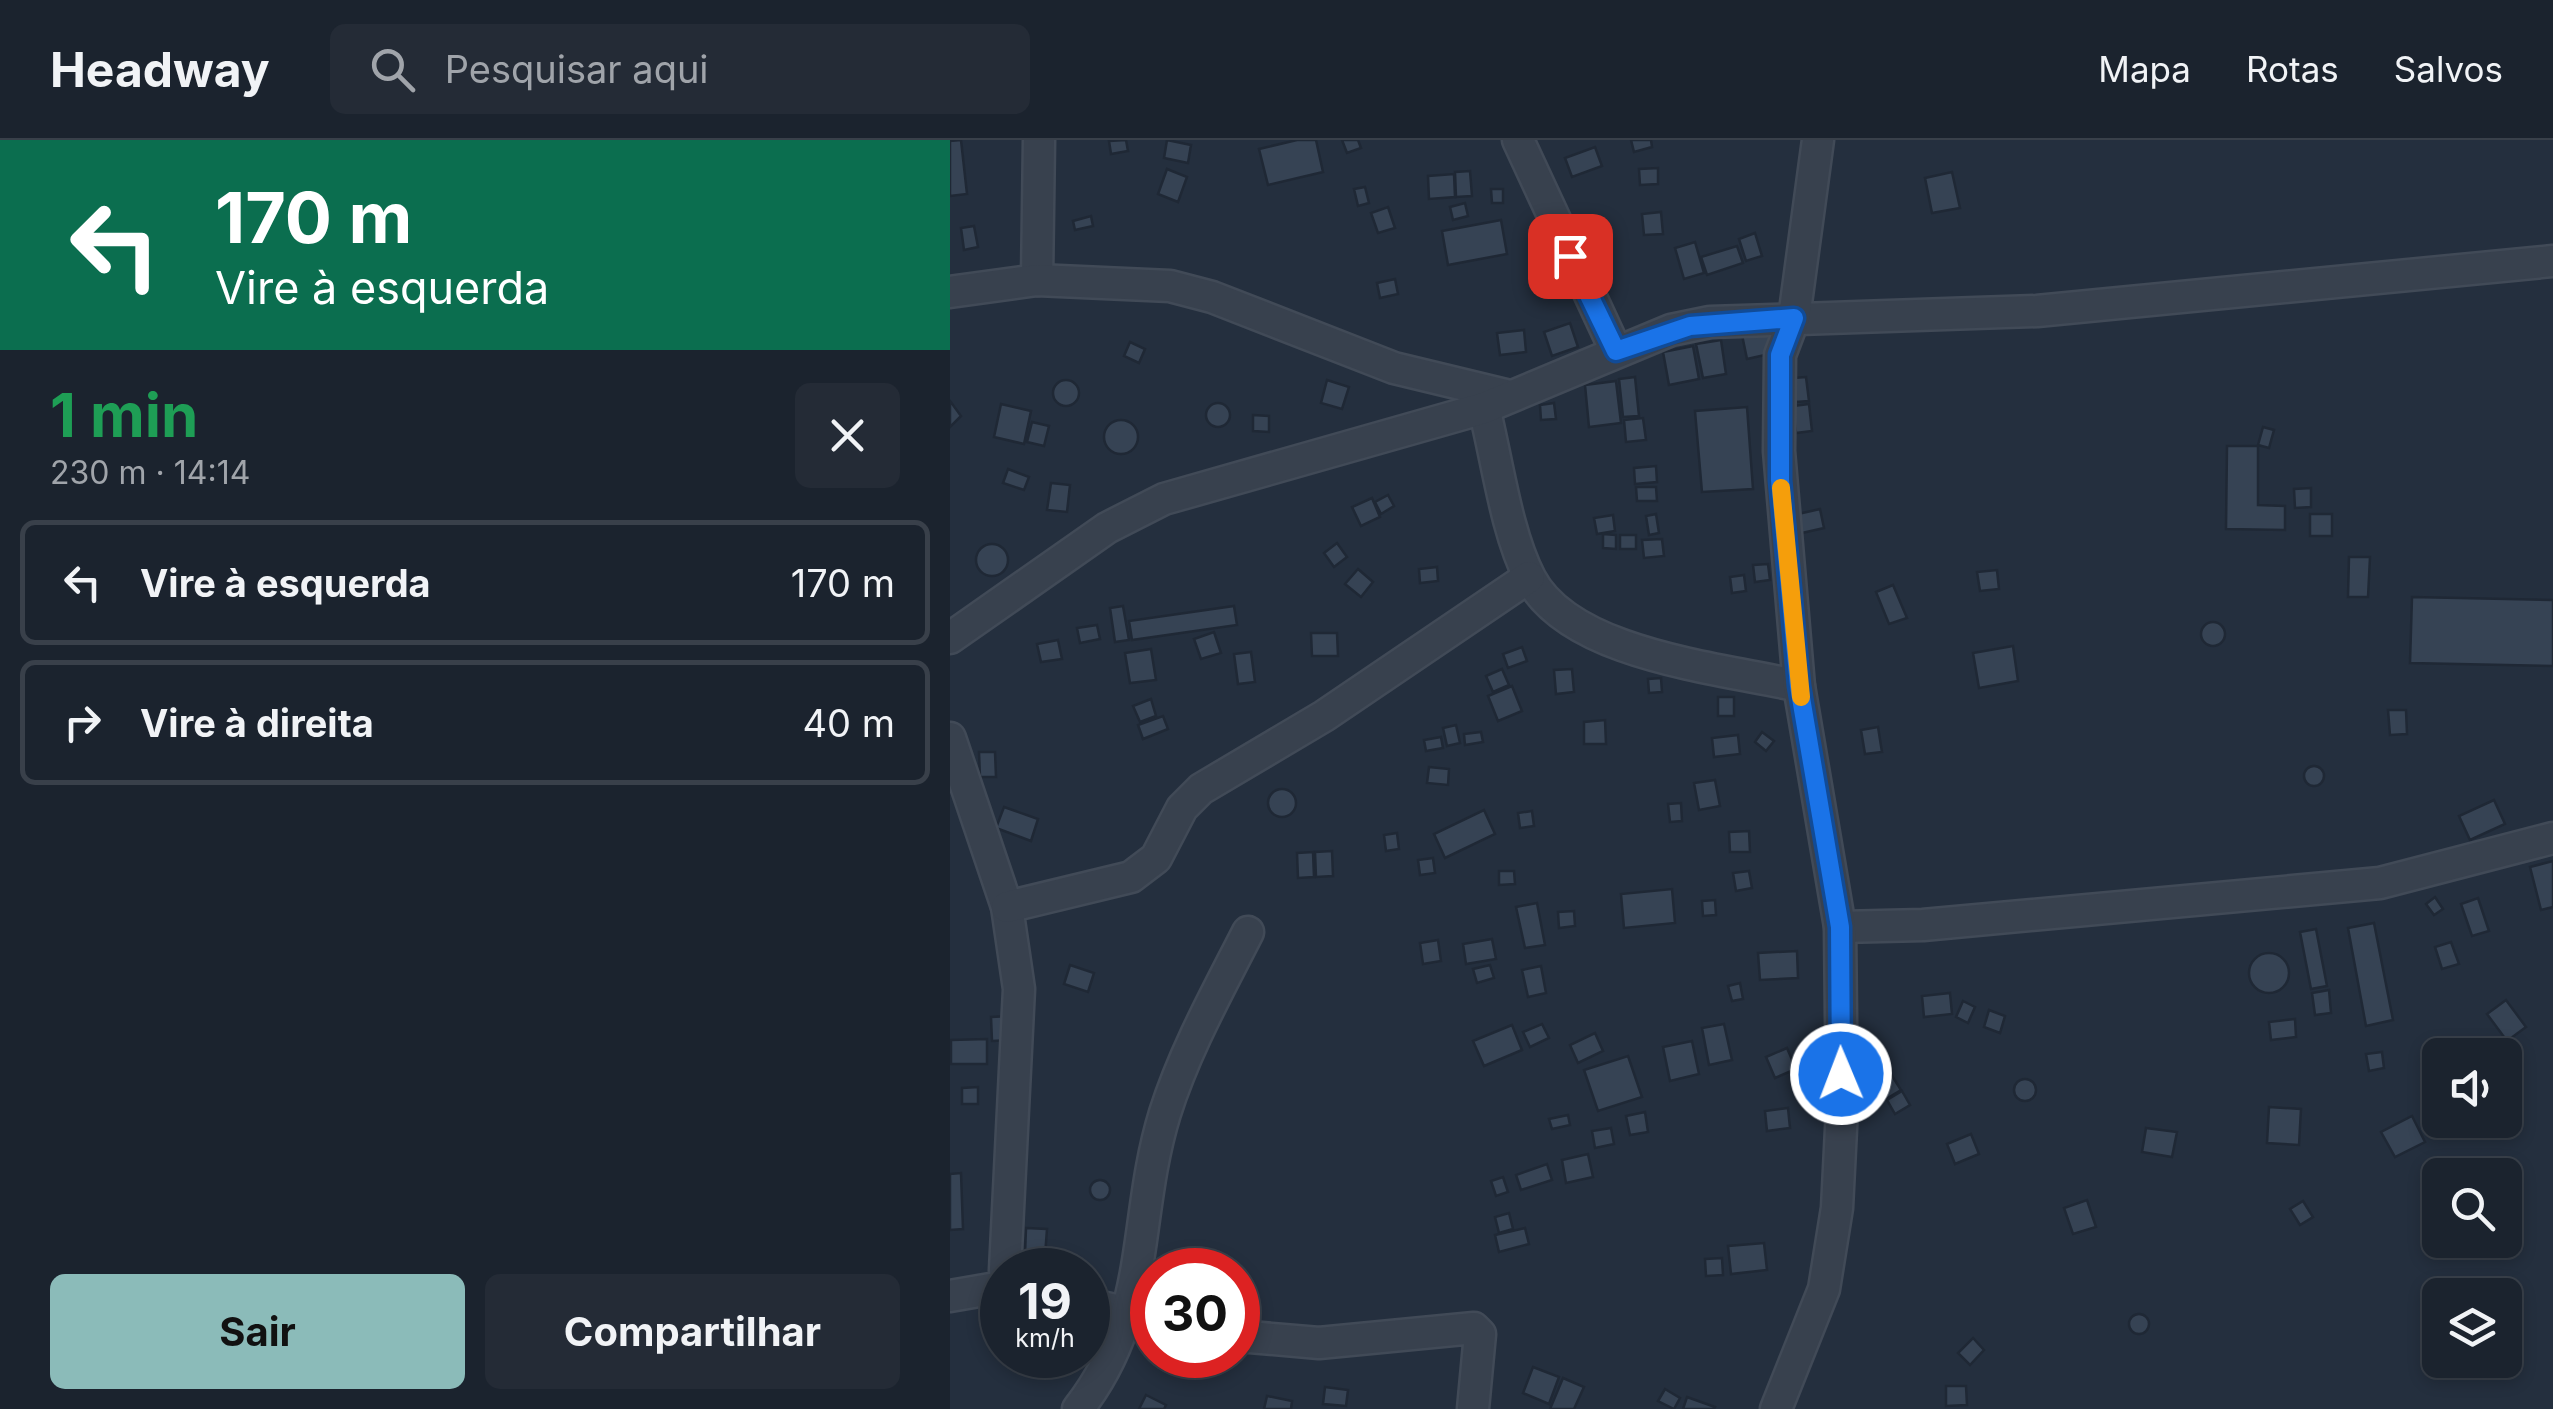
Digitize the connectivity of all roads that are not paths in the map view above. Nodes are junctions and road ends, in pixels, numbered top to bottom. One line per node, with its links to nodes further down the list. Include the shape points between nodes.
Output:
1 (1039, 140): 5 (street)
2 (1518, 140): 8 (street)
3 (1818, 140): 7 (street)
4 (2553, 261): 7 (street, via 2037,310)
5 (1037, 280): 6 (street); 9 (street, via 1170,286 1212,297)
6 (950, 292)
7 (1794, 318): 8 (street, via 1684,327); 12 (street, via 1780,355 1779,451)
8 (1616, 351): 9 (street)
9 (1497, 402): 10 (street); 11 (street, via 1164,499 1107,528)
10 (1529, 577): 12 (street, via 1563,617 1616,644); 15 (street, via 1324,716 1201,789 1182,808 1156,858 1131,877)
11 (950, 638)
12 (1799, 686): 16 (street)
13 (950, 738): 15 (street)
14 (2553, 838): 16 (street, via 2380,883)
15 (1006, 907): 18 (street, via 1019,990)
16 (1840, 927): 26 (street, via 1836,1208 1824,1289)
17 (1248, 932): 19 (street, via 1165,1112)
18 (1006, 1248)
19 (1149, 1248)
20 (980, 1291): 21 (street)
21 (950, 1296)
22 (1130, 1332): 24 (street)
23 (1260, 1338): 25 (street, via 1319,1343 1474,1328 1480,1334)
24 (1086, 1407)
25 (1472, 1409)
26 (1776, 1409)

